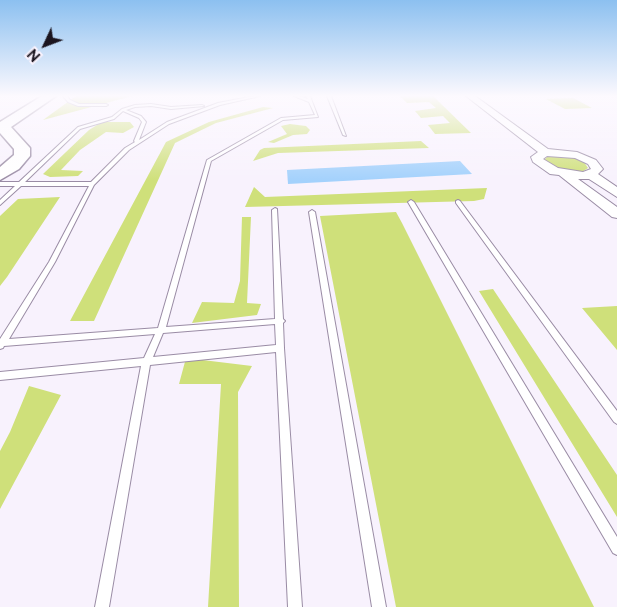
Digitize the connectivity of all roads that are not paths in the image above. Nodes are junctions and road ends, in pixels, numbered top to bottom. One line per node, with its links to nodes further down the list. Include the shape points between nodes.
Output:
1 (91, 124): 17 (lane, via 79,128)
2 (143, 124): 10 (lane)
3 (166, 124): 10 (lane)
4 (273, 124): 27 (lane, via 209,160)
5 (341, 124): 9 (lane)
6 (508, 124): 11 (street)
7 (522, 124): 12 (street)
8 (2, 127): 14 (highway, via 22,148 22,156)
9 (345, 135)
10 (136, 142): 18 (lane)
11 (545, 152): 12 (street); 13 (street, via 537,157 540,164)
12 (559, 152): 15 (street, via 592,162 597,169)
13 (564, 174): 15 (street); 25 (street)
14 (0, 175)
15 (591, 175): 19 (street)
16 (0, 184): 17 (lane)
17 (22, 184): 18 (lane); 22 (lane)
18 (92, 184): 28 (lane, via 52,262)
19 (617, 193)
20 (411, 202): 33 (lane)
21 (458, 202): 32 (lane)
22 (0, 203)
23 (274, 210): 26 (lane)
24 (312, 212): 36 (lane)
25 (617, 214)
26 (281, 321): 27 (lane); 29 (lane)
27 (161, 330): 28 (lane); 30 (lane)
28 (1, 344)
29 (280, 348): 30 (lane); 35 (lane)
30 (146, 362): 31 (lane); 34 (lane)
31 (0, 376)
32 (617, 419)
33 (617, 549)
34 (102, 607)
35 (295, 607)
36 (379, 607)

